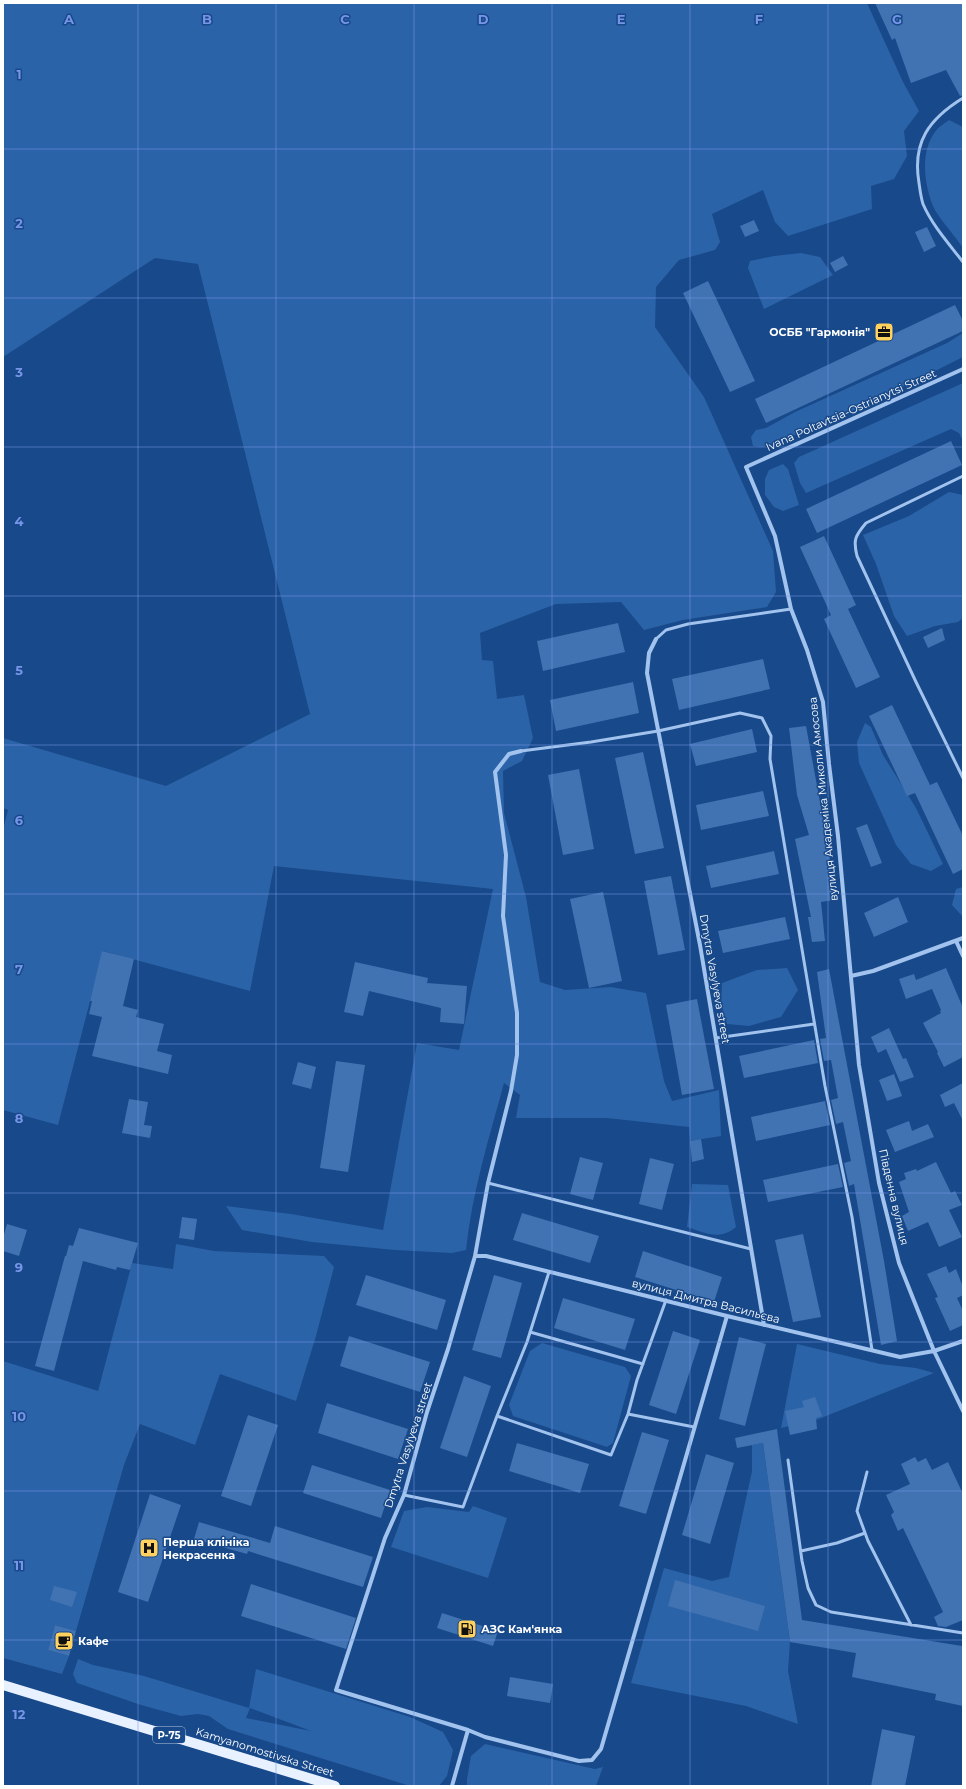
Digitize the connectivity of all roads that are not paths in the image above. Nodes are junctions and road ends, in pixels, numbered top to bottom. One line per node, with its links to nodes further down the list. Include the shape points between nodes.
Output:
1 (963, 98): 2 (lane, via 934,119 922,139 917,164 923,204)
2 (963, 262)
3 (963, 369): 4 (street, Ivana Poltavtsia-Ostrianytsi Street)
4 (746, 466): 6 (street, вулиця Академіка Миколи Амосова, via 775,536)
5 (963, 476): 10 (lane, via 866,523 857,533 854,543 857,556)
6 (791, 609): 7 (lane, via 688,624 666,630); 14 (street, вулиця Академіка Миколи Амосова, via 823,702)
7 (656, 639): 8 (street, Dmytra Vasylyeva street, via 649,654 647,673)
8 (658, 731): 9 (lane); 15 (lane, via 740,713 762,718 770,736 770,759); 16 (street, Dmytra Vasylyeva street)
9 (521, 751): 17 (street, via 509,754 495,772 506,854 503,916 517,1013 517,1056 512,1091)
10 (963, 778)
11 (963, 938): 12 (street)
12 (956, 941): 13 (street); 14 (street, via 873,971)
13 (963, 956)
14 (851, 976): 27 (street, Південна вулиця, via 859,1065 879,1183 899,1262)
15 (814, 1024): 16 (lane); 26 (lane, via 852,1217)
16 (716, 1038): 18 (street, Dmytra Vasylyeva street)
17 (488, 1183): 18 (lane); 19 (street, Dmytra Vasylyeva street)
18 (751, 1249): 23 (street, Dmytra Vasylyeva street)
19 (475, 1256): 20 (street, вулиця Дмитра Васильєва, via 486,1256); 35 (street, Dmytra Vasylyeva street)
20 (549, 1272): 21 (street, вулиця Дмитра Васильєва); 24 (lane)
21 (666, 1300): 22 (street, вулиця Дмитра Васильєва); 28 (lane)
22 (727, 1316): 23 (street, вулиця Дмитра Васильєва); 32 (street, Dmytra Vasylyeva street)
23 (764, 1325): 26 (street, вулиця Дмитра Васильєва)
24 (530, 1332): 28 (lane); 31 (lane)
25 (963, 1341): 27 (street, вулиця Дмитра Васильєва)
26 (872, 1350): 27 (street, вулиця Дмитра Васильєва, via 900,1357)
27 (934, 1351): 29 (street, Південна вулиця)
28 (642, 1364): 30 (lane)
29 (963, 1411)
30 (628, 1414): 31 (lane, via 611,1455); 32 (lane)
31 (497, 1416): 35 (lane, via 463,1507)
32 (694, 1427): 41 (street, Dmytra Vasylyeva street, via 601,1749 592,1760 579,1761 485,1737)
33 (788, 1460): 37 (lane)
34 (867, 1472): 36 (lane, via 857,1511)
35 (404, 1495): 41 (street, Dmytra Vasylyeva street, via 386,1538 336,1690)
36 (865, 1533): 37 (lane, via 837,1543); 38 (lane)
37 (801, 1551): 38 (lane, via 808,1588 816,1605 831,1612)
38 (911, 1625): 39 (lane)
39 (963, 1633)
40 (3, 1685): 42 (main road, Kamyanomostivska Street / Р-75)
41 (468, 1730): 43 (street)
42 (335, 1786)
43 (452, 1786)

